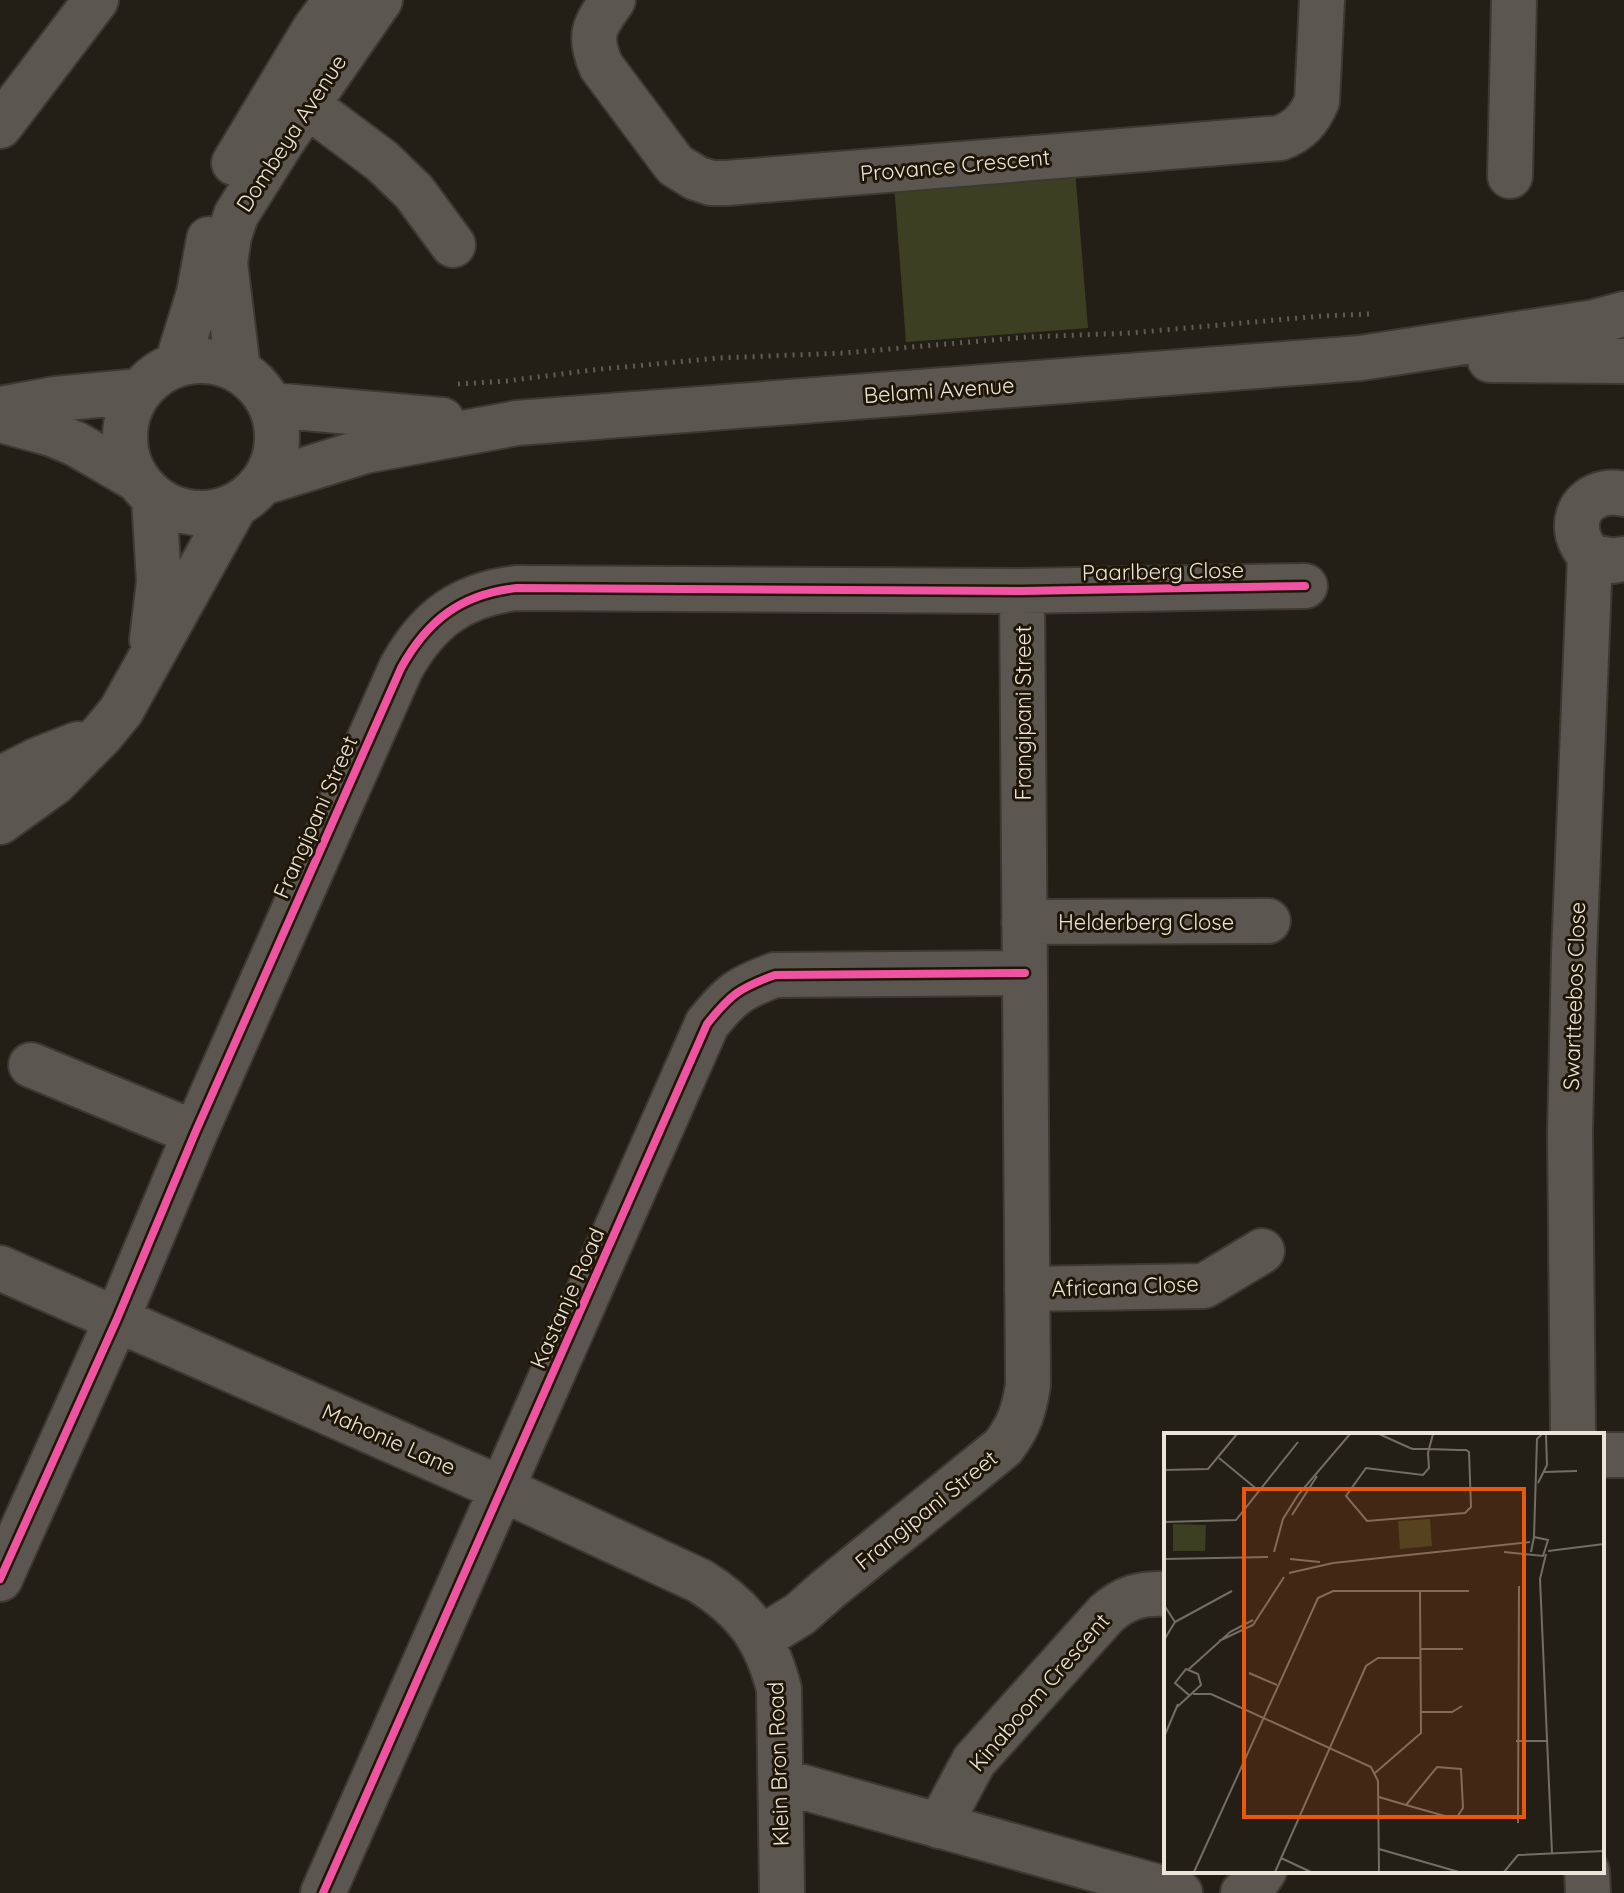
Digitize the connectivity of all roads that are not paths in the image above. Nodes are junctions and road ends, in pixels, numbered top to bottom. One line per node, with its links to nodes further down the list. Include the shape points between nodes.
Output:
1 (336, 0): 14 (street, Dombeya Avenue, via 230,170)
2 (380, 0): 7 (street, Dombeya Avenue)
3 (613, 0): 4 (street, Provance Crescent, via 597,22 594,38 601,66 675,165 696,178 727,183 1280,138 1305,122 1317,101)
4 (1322, 0)
5 (1514, 0): 9 (street)
6 (88, 3): 8 (street)
7 (307, 105): 10 (street, via 382,161 414,192); 15 (street, Dombeya Avenue, via 249,193 229,236 225,263)
8 (0, 126)
9 (1510, 176)
10 (453, 245)
11 (1624, 314): 12 (street, Belami Avenue)
12 (1361, 358): 13 (street, Belami Avenue); 20 (street, Belami Avenue)
13 (1624, 361)
14 (177, 364): 15 (street, via 209,361); 16 (street)
15 (238, 370): 17 (street)
16 (140, 391): 18 (street); 21 (street, via 126,425 125,445 129,463)
17 (271, 405): 20 (street, Belami Avenue); 22 (street, via 278,445 273,465)
18 (0, 409)
19 (0, 420): 21 (street, via 76,444)
20 (517, 423): 22 (street, Belami Avenue, via 365,451)
21 (146, 489): 22 (street, via 173,508 193,513 215,512); 27 (street, via 159,582)
22 (249, 494): 27 (street)
23 (1624, 494): 24 (street, Swartteebos Close, via 1598,494 1580,510 1577,521 1581,545)
24 (1607, 558): 40 (street, Swartteebos Close, via 1574,955)
25 (1305, 586): 26 (street, Paarlberg Close)
26 (1022, 591): 32 (street, Frangipani Street); 35 (street, Frangipani Street, via 517,588 494,590 449,610 413,646 401,668)
27 (149, 663): 28 (street)
28 (102, 734): 29 (street); 30 (street, via 54,783)
29 (0, 779)
30 (0, 822)
31 (1268, 921): 32 (street, Helderberg Close)
32 (1024, 922): 33 (street, Frangipani Street)
33 (1025, 973): 38 (street, Frangipani Street); 41 (street, Kastanje Road, via 775,975 748,984 725,1001 707,1024)
34 (31, 1065): 35 (street)
35 (195, 1133): 39 (street, Frangipani Street)
36 (1262, 1251): 38 (street, Africana Close, via 1204,1286)
37 (0, 1268): 39 (street, Mahonie Lane)
38 (1027, 1289): 44 (street, Frangipani Street, via 1025,1408 1003,1447 800,1614)
39 (117, 1319): 41 (street, Mahonie Lane); 42 (street, Frangipani Street)
40 (1573, 1433)
41 (502, 1489): 44 (street, Mahonie Lane, via 700,1581 734,1605); 49 (street, Kastanje Road)
42 (0, 1579)
43 (1164, 1594): 46 (street, Kinaboom Crescent, via 1141,1594 1106,1614 974,1761)
44 (761, 1638): 45 (street, Klein Bron Road, via 779,1689)
45 (781, 1781): 46 (street); 50 (street, Klein Bron Road)
46 (939, 1826): 51 (street)
47 (1263, 1873): 52 (street)
48 (1587, 1873): 53 (street)
49 (323, 1893)
50 (782, 1893)
51 (1180, 1893)
52 (1243, 1893)
53 (1588, 1893)

